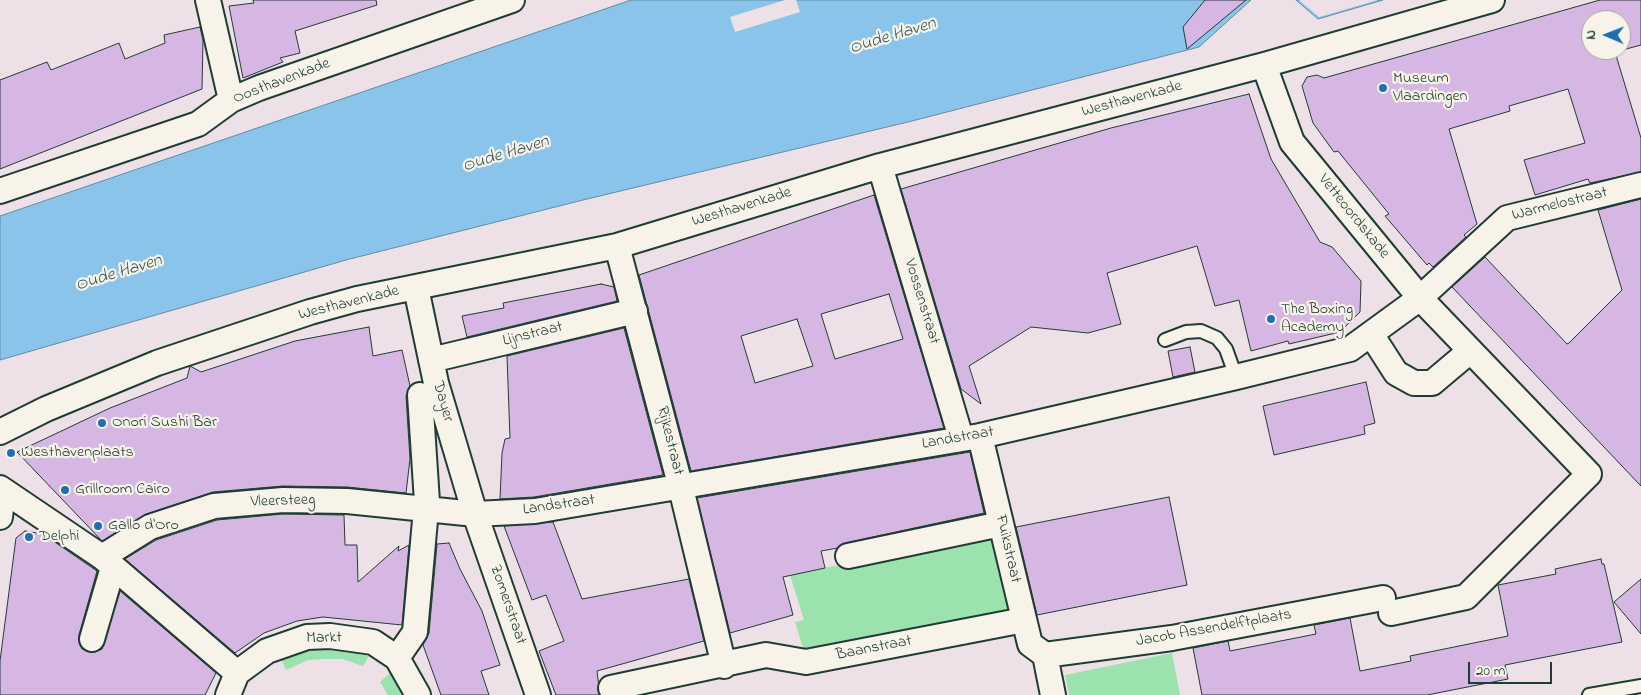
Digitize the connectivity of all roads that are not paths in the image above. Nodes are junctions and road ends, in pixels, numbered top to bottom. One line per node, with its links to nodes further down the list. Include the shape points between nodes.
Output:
1 (208, 0): 5 (street)
2 (512, 0): 5 (street, Oosthavenkade)
3 (1492, 0): 4 (street, Westhavenkade)
4 (1264, 66): 6 (street, Westhavenkade); 11 (street, Vetteoordskade, via 1292,142)
5 (231, 100): 8 (street, Oosthavenkade, via 198,124)
6 (880, 166): 9 (street, Westhavenkade); 20 (street, Vossenstraat)
7 (1641, 185): 11 (street, Warmelostraat, via 1507,218)
8 (0, 191)
9 (617, 246): 10 (street, Westhavenkade); 12 (street, Rijkestraat)
10 (416, 288): 16 (street, Dayer); 19 (street, Westhavenkade, via 319,309 198,348 46,409)
11 (1420, 298): 13 (street, Landstraat); 15 (street, Vetteoordskade)
12 (635, 311): 16 (street, Lijnstraat); 22 (street, Rijkestraat)
13 (1371, 334): 15 (street, via 1396,373 1414,382 1432,382); 17 (street, Landstraat, via 1350,349)
14 (1165, 340): 17 (lane, via 1186,332 1201,332 1217,338 1226,349)
15 (1470, 351): 21 (street, Vetteoordskade)
16 (431, 360): 25 (street, Dayer)
17 (1236, 377): 20 (street, Landstraat)
18 (420, 395): 24 (street)
19 (0, 432)
20 (971, 437): 22 (street, Landstraat); 27 (street, Fuikstraat)
21 (1589, 474): 32 (street, Jacob Assendelftplaats, via 1466,597)
22 (681, 488): 25 (street, Landstraat, via 535,511); 34 (street, Rijkestraat)
23 (2, 490): 26 (street); 29 (street)
24 (426, 505): 25 (street, Vleersteeg); 29 (street, Vleersteeg, via 283,500 214,506 150,527); 33 (street, via 415,632)
25 (475, 514): 40 (street, Zomerstraat)
26 (0, 517)
27 (1001, 524): 28 (street); 30 (street, Fuikstraat)
28 (848, 556)
29 (108, 562): 31 (street); 35 (street)
30 (1024, 620): 32 (street, Fuikstraat, via 1030,644); 34 (street, Baanstraat, via 806,662 766,655)
31 (92, 639)
32 (1045, 655): 41 (street)
33 (398, 658): 35 (street, Markt, via 373,642 330,636 307,637 277,646); 39 (street, Markt)
34 (724, 666): 37 (street, Baanstraat)
35 (237, 673): 38 (street)
36 (1641, 686): 42 (lane)
37 (604, 691)
38 (228, 695)
39 (418, 695)
40 (538, 695)
41 (1053, 695)
42 (1589, 695)

